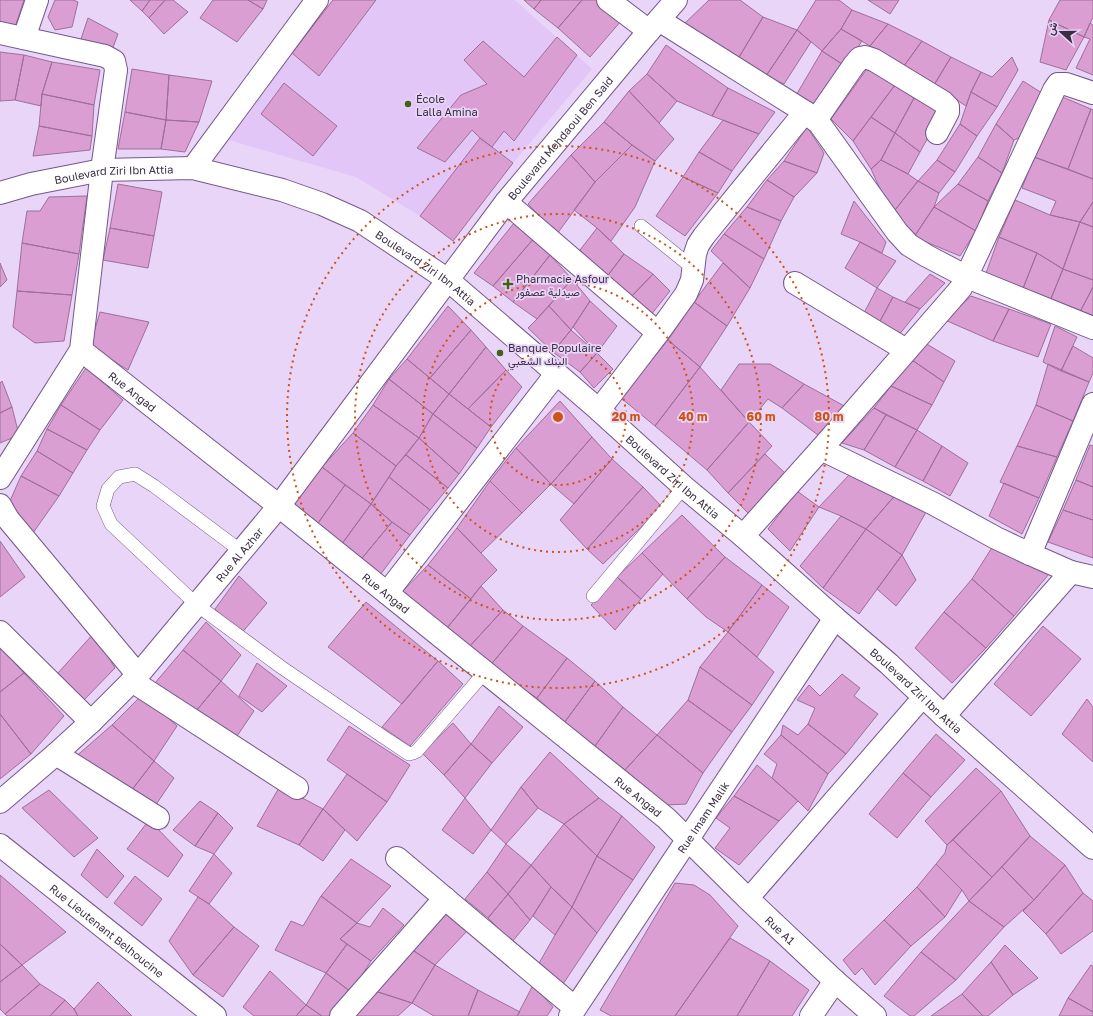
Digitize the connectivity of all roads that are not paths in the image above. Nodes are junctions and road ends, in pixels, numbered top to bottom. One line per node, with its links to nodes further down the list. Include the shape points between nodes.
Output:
1 (37, 0): 7 (street)
2 (317, 0): 11 (street)
3 (608, 0): 5 (street)
4 (676, 0): 5 (street, Boulevard Mehdaoui Ben Said)
5 (654, 26): 9 (street); 14 (street, Boulevard Mehdaoui Ben Said)
6 (0, 33): 7 (street)
7 (24, 38): 12 (street, via 105,56 114,61 116,70)
8 (1093, 93): 17 (street, via 1058,84)
9 (810, 116): 10 (street, via 860,58 865,57 874,60 948,107); 16 (street, via 704,236 695,254); 17 (street, via 819,123 909,245)
10 (937, 133)
11 (193, 168): 12 (street, Boulevard Ziri Ibn Attia); 18 (street, Boulevard Ziri Ibn Attia, via 282,190 322,204 360,221)
12 (102, 170): 13 (street, Boulevard Ziri Ibn Attia); 22 (street)
13 (0, 193)
14 (506, 202): 18 (street, Boulevard Mehdaoui Ben Said); 21 (street)
15 (642, 226): 16 (lane)
16 (694, 269): 21 (street, via 686,294)
17 (967, 277): 20 (street); 23 (street, via 958,292)
18 (448, 280): 24 (street, Boulevard Ziri Ibn Attia); 31 (street, Rue Al Azhar)
19 (795, 282): 23 (street)
20 (1093, 328)
21 (658, 333): 26 (street)
22 (81, 350): 28 (street); 31 (street, Rue Angad)
23 (906, 350): 27 (street)
24 (556, 374): 26 (street, Boulevard Ziri Ibn Attia); 37 (street)
25 (1093, 404): 34 (street)
26 (599, 410): 29 (street, Boulevard Ziri Ibn Attia)
27 (821, 449): 32 (street); 34 (street)
28 (0, 478)
29 (684, 486): 32 (street, Boulevard Ziri Ibn Attia); 38 (lane)
30 (0, 505): 43 (street, via 8,519)
31 (279, 506): 33 (street, Rue Al Azhar); 37 (street, Rue Angad)
32 (743, 536): 40 (street, Boulevard Ziri Ibn Attia)
33 (241, 551): 39 (street, Rue Al Azhar); 39 (lane, via 136,474 119,477 108,489 103,506 111,524)
34 (1030, 554): 35 (street)
35 (1072, 572): 36 (street); 45 (street)
36 (1093, 577)
37 (387, 593): 42 (street, Rue Angad)
38 (592, 596)
39 (197, 605): 42 (lane, via 281,667 409,754 417,751); 43 (street, Rue Al Azhar)
40 (835, 618): 44 (street, Boulevard Ziri Ibn Attia); 51 (street, Rue Imam Malik)
41 (0, 632): 46 (street)
42 (485, 672): 51 (street, Rue Angad, via 666,818)
43 (135, 678): 46 (street, Rue Al Azhar); 48 (street)
44 (924, 696): 45 (street, Boulevard Ziri Ibn Attia); 56 (street)
45 (944, 716): 53 (street, Boulevard Ziri Ibn Attia)
46 (91, 722): 47 (street, Rue Al Azhar)
47 (56, 754): 49 (street, Rue Al Azhar); 50 (street)
48 (297, 788)
49 (0, 802)
50 (158, 818)
51 (689, 840): 56 (street, Rue A1); 58 (street, Rue Imam Malik)
52 (0, 845): 59 (street, Rue Lieutenant Belhoucine)
53 (1093, 848)
54 (397, 858): 55 (street)
55 (445, 898): 58 (street); 60 (street)
56 (748, 899): 57 (street, Rue A1)
57 (835, 981): 61 (street); 62 (street, Rue A1)
58 (573, 1012)
59 (215, 1016)
60 (341, 1016)
61 (811, 1016)
62 (875, 1016)

